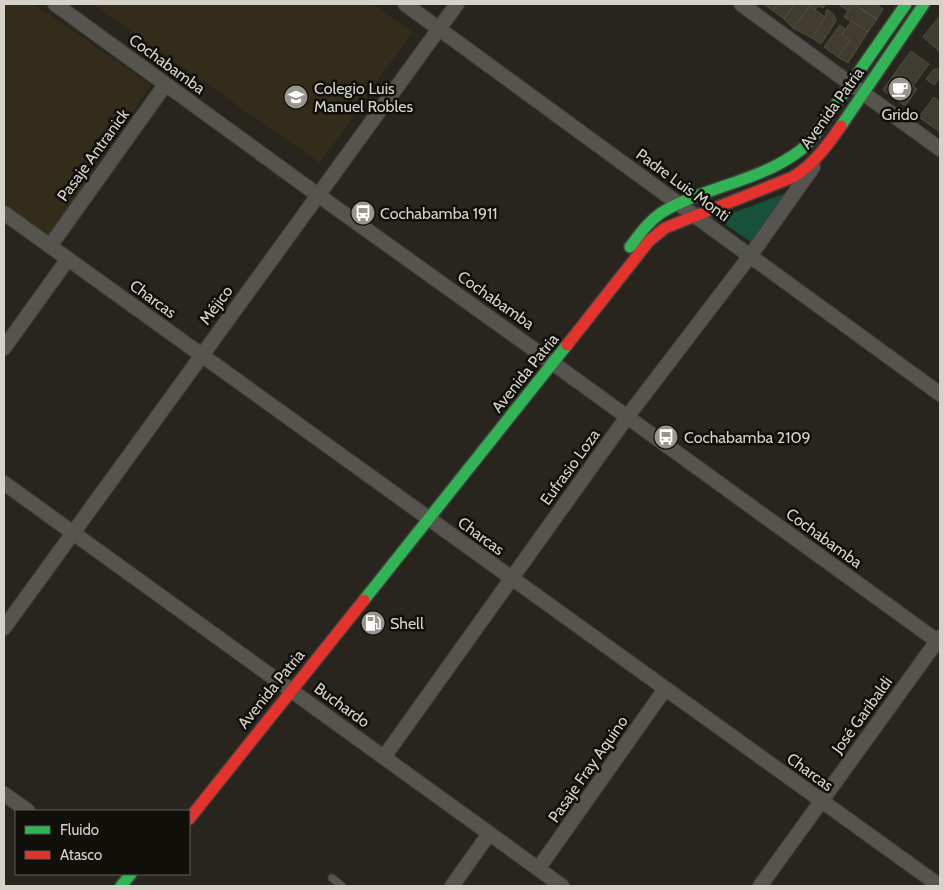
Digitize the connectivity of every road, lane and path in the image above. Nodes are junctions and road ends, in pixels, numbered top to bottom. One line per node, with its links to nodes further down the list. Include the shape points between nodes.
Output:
1 (55, 4): 9 (street, Cochabamba)
2 (405, 4): 7 (street, Padre Luis Monti)
3 (457, 4): 7 (street, Méjico)
4 (741, 4): 8 (street)
5 (906, 4): 8 (main road, Avenida Patria)
6 (924, 4): 10 (main road, Avenida Patria)
7 (439, 28): 15 (street, Méjico); 17 (street, Padre Luis Monti)
8 (850, 84): 10 (street); 13 (main road, Avenida Patria, via 812,139 799,152)
9 (165, 85): 15 (street, Cochabamba); 20 (street, Pasaje Antranick)
10 (863, 93): 11 (main road, Avenida Patria); 12 (street)
11 (826, 148): 14 (main road, Avenida Patria, via 812,164); 16 (street, Eufrasio Loza)
12 (940, 149)
13 (772, 168): 14 (street); 17 (main road, Avenida Patria)
14 (783, 182): 16 (street); 19 (main road, Avenida Patria)
15 (318, 195): 25 (street, Méjico); 26 (street, Cochabamba)
16 (789, 200): 21 (street, Eufrasio Loza)
17 (679, 204): 19 (street, Padre Luis Monti); 22 (main road, Avenida Patria, via 648,225)
18 (4, 213): 20 (street, Charcas)
19 (696, 216): 21 (street, Padre Luis Monti); 26 (main road, Avenida Patria, via 665,228 649,241)
20 (50, 246): 23 (street, Charcas)
21 (750, 256): 27 (street, Padre Luis Monti); 28 (street, Eufrasio Loza)
22 (621, 258)
23 (68, 259): 24 (street); 25 (street, Charcas)
24 (4, 348)
25 (201, 355): 30 (street, Charcas); 31 (street, Méjico)
26 (546, 357): 28 (street, Cochabamba); 30 (main road, Avenida Patria)
27 (940, 394)
28 (628, 418): 32 (street, Eufrasio Loza); 34 (street, Cochabamba)
29 (4, 483): 31 (street, Buchardo)
30 (421, 514): 32 (street, Charcas); 35 (main road, Avenida Patria)
31 (72, 533): 33 (street, Méjico); 35 (street, Buchardo)
32 (512, 579): 36 (street, Charcas); 37 (street, Eufrasio Loza)
33 (4, 628)
34 (939, 640): 39 (street, José Garibaldi)
35 (284, 685): 37 (street, Buchardo); 41 (main road, Avenida Patria)
36 (665, 690): 39 (street, Charcas); 43 (street, Pasaje Fray Aquino)
37 (384, 757): 42 (street, Buchardo)
38 (4, 794): 40 (street)
39 (821, 801): 48 (street, José Garibaldi); 49 (street, Charcas)
40 (27, 810)
41 (190, 818)
42 (489, 834): 43 (street, Buchardo); 46 (street)
43 (538, 869): 47 (street, Buchardo)
44 (332, 878): 45 (lane)
45 (342, 886)
46 (452, 886)
47 (562, 886)
48 (760, 886)
49 (940, 886)

